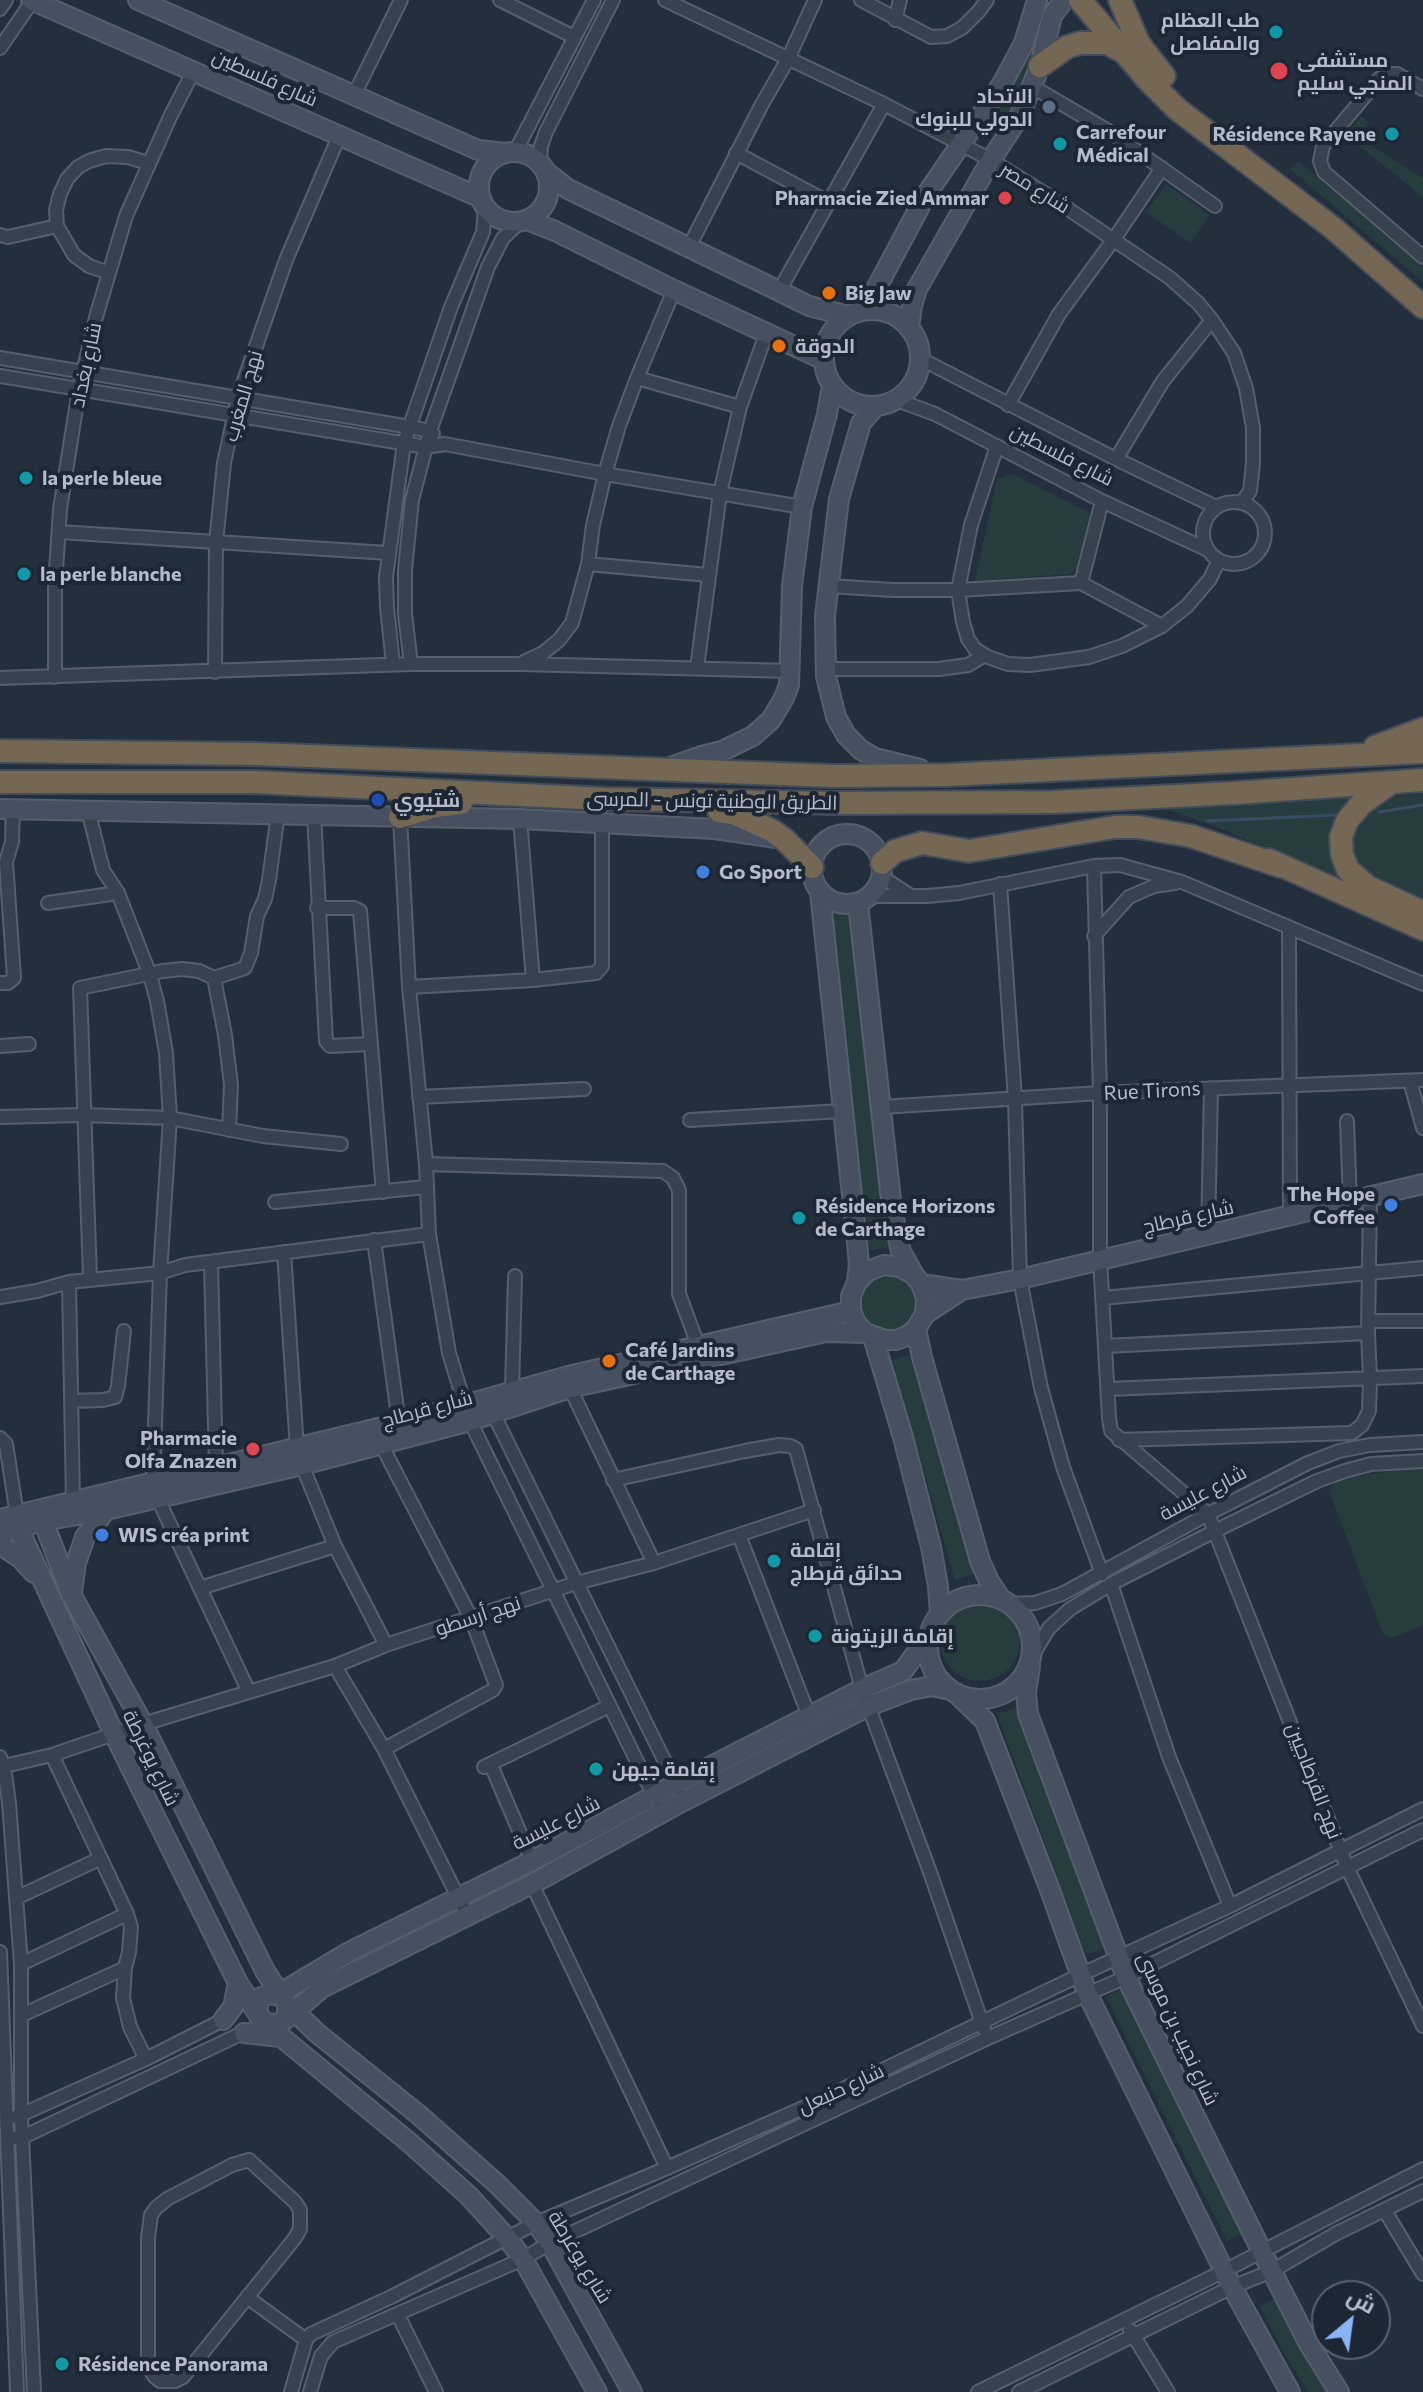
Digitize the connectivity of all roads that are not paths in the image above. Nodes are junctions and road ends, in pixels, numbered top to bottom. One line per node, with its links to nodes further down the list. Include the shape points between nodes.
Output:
1 (6, 0): 17 (street)
2 (32, 0): 20 (street); 23 (street, شارع فلسطين)
3 (138, 0): 26 (street, شارع فلسطين)
4 (401, 0): 26 (street)
5 (500, 0): 19 (street)
6 (594, 0): 19 (street)
7 (613, 0): 34 (street, via 546,132)
8 (665, 0): 22 (street, شارع مصر)
9 (815, 0): 22 (street)
10 (861, 0): 18 (street)
11 (900, 0): 18 (street)
12 (987, 0): 18 (street, via 962,28 947,36 931,37)
13 (1037, 0): 29 (street, via 1024,43)
14 (1064, 0): 24 (street, via 1052,16)
15 (1080, 0): 21 (highway)
16 (1120, 0): 48 (highway, via 1139,44 1186,98 1341,219)
17 (0, 9)
18 (895, 20)
19 (574, 37): 30 (street, via 530,127)
20 (0, 48)
21 (1125, 52): 24 (highway, via 1107,43 1080,43 1067,47); 49 (highway, via 1177,109 1333,228)
22 (788, 59): 27 (street, شارع مصر); 31 (street)
23 (194, 70): 28 (street, شارع فلسطين); 33 (street, شارع بغداد)
24 (1036, 76): 32 (street, via 1019,117); 35 (street)
25 (1423, 89): 44 (street, via 1397,74 1380,78 1323,146 1320,161 1324,172)
26 (354, 95): 30 (street, شارع فلسطين, via 478,150)
27 (884, 104): 29 (street, شارع مصر); 37 (street)
28 (340, 134): 36 (street, شارع فلسطين); 62 (street, نهج المغرب, via 286,260)
29 (961, 143): 32 (street, شارع مصر); 50 (street, via 877,287)
30 (510, 152): 34 (street, via 525,153); 36 (street, via 495,157 481,175)
31 (736, 153): 37 (street); 43 (street)
32 (991, 160): 42 (street, شارع مصر); 52 (street, via 917,289)
33 (148, 163): 40 (street, via 106,156 78,167 60,194); 45 (street, شارع بغداد)
34 (543, 168): 39 (street, via 549,182 547,201); 43 (street, via 568,189)
35 (1162, 168): 38 (street); 42 (street)
36 (483, 202): 39 (street, via 500,219); 68 (street, via 483,232)
37 (828, 202): 47 (street)
38 (1215, 206)
39 (524, 221): 46 (street); 69 (street, via 503,238 488,267)
40 (57, 226): 41 (street); 45 (street, via 74,255)
41 (0, 235)
42 (1114, 239): 51 (street, شارع مصر, via 1170,278); 64 (street, via 1059,314)
43 (689, 247): 47 (street)
44 (1423, 257)
45 (109, 273): 57 (street, شارع بغداد)
46 (674, 290): 53 (street); 59 (street)
47 (779, 291): 50 (street, via 809,306)
48 (1423, 291)
49 (1423, 307)
50 (855, 314): 52 (street, via 876,310); 56 (street, via 830,334)
51 (1212, 320): 74 (street, via 1163,381); 78 (street, شارع مصر, via 1234,353 1253,428 1250,491)
52 (909, 328): 55 (street)
53 (766, 334): 56 (street); 66 (street)
54 (0, 358): 57 (street)
55 (921, 359): 63 (street, via 912,387); 64 (street, شارع فلسطين)
56 (824, 360): 60 (street)
57 (83, 372): 61 (street, شارع بغداد); 62 (street)
58 (0, 376): 61 (street)
59 (637, 378): 66 (street); 75 (street)
60 (832, 386): 65 (street, via 853,403); 79 (street)
61 (79, 390): 67 (street); 81 (street, شارع بغداد)
62 (238, 398): 67 (street, نهج المغرب); 68 (street)
63 (897, 400): 65 (street); 72 (street, شارع فلسطين)
64 (1008, 405): 74 (street, شارع فلسطين)
65 (876, 406): 89 (street, via 861,423 839,499)
66 (740, 407): 76 (street)
67 (235, 415): 70 (street); 82 (street, نهج المغرب)
68 (410, 427): 69 (street); 70 (street)
69 (430, 431): 71 (street); 73 (street)
70 (404, 443): 73 (street); 84 (street)
71 (445, 444): 73 (street); 75 (street)
72 (997, 446): 77 (street, شارع فلسطين); 90 (street, via 971,525)
73 (426, 447): 94 (street, via 412,500 405,570)
74 (1116, 459): 80 (street, شارع فلسطين)
75 (605, 474): 76 (street); 86 (street)
76 (720, 493): 79 (street); 87 (street)
77 (1102, 501): 83 (street, شارع فلسطين); 88 (street)
78 (1242, 502): 80 (street); 85 (street, via 1264,521 1265,540 1247,562)
79 (802, 507): 98 (street, via 792,586)
80 (1216, 507): 83 (street, via 1205,522)
81 (59, 532): 82 (street); 100 (street, شارع بغداد)
82 (216, 543): 84 (street); 99 (street, نهج المغرب)
83 (1208, 550): 85 (street)
84 (388, 553): 93 (street)
85 (1219, 560): 91 (street, via 1187,606)
86 (588, 564): 87 (street); 95 (street, via 572,623 543,653)
87 (708, 575): 96 (street)
88 (1081, 583): 90 (street); 91 (street)
89 (828, 586): 90 (street); 97 (street)
90 (958, 590): 92 (street, via 968,639)
91 (1162, 626): 92 (street, via 1089,657 1030,665)
92 (985, 655): 97 (street, via 968,665 939,669)
93 (393, 664): 94 (street); 99 (street)
94 (411, 664): 95 (street)
95 (521, 664): 96 (street)
96 (697, 668): 98 (street)
97 (826, 669): 107 (street, via 836,717 861,750)
98 (790, 671): 106 (street, via 779,708 753,736)
99 (215, 672): 100 (street)
100 (55, 677): 101 (street)
101 (0, 678)
102 (1423, 729): 105 (highway)
103 (0, 751): 106 (highway, الطريق الوطنية تونس - المرسى)
104 (1423, 752): 105 (highway, الطريق الوطنية تونس - المرسى)
105 (1354, 754): 107 (highway, الطريق الوطنية تونس - المرسى)
106 (664, 769): 107 (highway, الطريق الوطنية تونس - المرسى)
107 (946, 775)
108 (1423, 780): 110 (highway, الطريق الوطنية تونس - المرسى)
109 (0, 782): 111 (highway, الطريق الوطنية تونس - المرسى, via 254,782)
110 (1392, 782): 113 (highway, الطريق الوطنية تونس - المرسى); 134 (highway, via 1347,821 1342,855 1348,870 1368,887)
111 (525, 796): 112 (highway, الطريق الوطنية تونس - المرسى); 118 (highway, via 435,806)
112 (606, 799): 113 (highway, الطريق الوطنية تونس - المرسى); 121 (highway, via 733,813)
113 (1054, 802): 123 (highway, via 1131,808 1178,819)
114 (7, 809): 115 (street); 141 (street, via 14,978)
115 (88, 810): 116 (street); 129 (street, via 103,870)
116 (278, 813): 117 (street); 139 (street, via 251,953 245,968)
117 (314, 814): 118 (street); 133 (street)
118 (400, 817): 119 (street); 143 (street)
119 (520, 819): 120 (street); 140 (street)
120 (602, 823): 121 (street); 140 (street, via 602,966 596,973)
121 (784, 839): 124 (highway)
122 (1094, 866): 126 (street, via 1120,865); 127 (street); 137 (street)
123 (1280, 866): 125 (highway, via 1191,836 1115,827 969,851 922,843 895,851); 136 (highway)
124 (812, 867): 125 (street, via 824,843 849,834 874,846); 128 (street)
125 (882, 870): 130 (street); 131 (street, via 878,887)
126 (1182, 882): 135 (street); 137 (street, via 1129,897)
127 (1000, 884): 130 (street); 153 (street)
128 (820, 892): 131 (street, via 844,905); 155 (street)
129 (118, 893): 132 (street); 138 (street)
130 (911, 896): 131 (street)
131 (865, 900): 154 (street)
132 (48, 903)
133 (317, 908): 145 (street, via 360,911); 145 (street, via 327,1044)
134 (1423, 913)
135 (1289, 928): 142 (street); 148 (street)
136 (1423, 929)
137 (1094, 936): 151 (street)
138 (150, 975): 139 (street, via 182,969); 156 (street, via 80,988); 158 (street, via 166,1053)
139 (214, 978): 162 (street, via 231,1085)
140 (533, 980): 143 (street)
141 (0, 983)
142 (1423, 984)
143 (409, 987): 152 (street)
144 (29, 1044): 146 (street)
145 (370, 1044): 167 (street)
146 (0, 1046)
147 (1416, 1081): 148 (street, Rue Tirons); 161 (street)
148 (1289, 1084): 149 (street, Rue Tirons); 171 (street)
149 (1211, 1088): 151 (street, Rue Tirons); 173 (street)
150 (584, 1089): 152 (street)
151 (1100, 1093): 153 (street, Rue Tirons); 176 (street)
152 (419, 1097): 164 (street)
153 (1015, 1099): 154 (street, Rue Tirons); 183 (street)
154 (882, 1107): 184 (street, via 892,1209 901,1252)
155 (842, 1111): 159 (street); 186 (street)
156 (83, 1115): 157 (street); 158 (street); 182 (street)
157 (0, 1117)
158 (170, 1118): 162 (street); 180 (street)
159 (690, 1120)
160 (1347, 1121): 170 (street)
161 (1423, 1128)
162 (229, 1130): 163 (street)
163 (341, 1144)
164 (426, 1164): 166 (street); 196 (street, via 663,1171 679,1190 679,1294)
165 (1423, 1184): 168 (street, شارع قرطاج)
166 (425, 1187): 167 (street); 172 (street)
167 (383, 1192): 169 (street)
168 (1370, 1197): 170 (street, شارع قرطاج); 179 (street)
169 (275, 1202)
170 (1350, 1202): 171 (street, شارع قرطاج)
171 (1290, 1216): 173 (street, شارع قرطاج)
172 (429, 1234): 174 (street); 205 (street, via 449,1353)
173 (1208, 1235): 176 (street, شارع قرطاج)
174 (374, 1240): 175 (street); 206 (street)
175 (284, 1252): 177 (street); 211 (street)
176 (1100, 1259): 183 (street, شارع قرطاج); 189 (street)
177 (211, 1263): 180 (street); 213 (street)
178 (1423, 1268): 179 (street)
179 (1369, 1272): 189 (street); 193 (street)
180 (160, 1273): 182 (street); 215 (street)
181 (515, 1276): 202 (street)
182 (90, 1279): 185 (street)
183 (1020, 1279): 187 (street, شارع قرطاج); 227 (street, via 1063,1467)
184 (918, 1280): 186 (street, via 900,1267 884,1265); 187 (street, شارع قرطاج); 191 (street, via 926,1298)
185 (69, 1282): 188 (street); 203 (street)
186 (857, 1282): 190 (street)
187 (962, 1290): 191 (street, شارع قرطاج)
188 (0, 1297)
189 (1102, 1298): 197 (street)
190 (851, 1311): 195 (street); 196 (street, شارع قرطاج)
191 (920, 1321): 195 (street, via 896,1340); 233 (street, via 938,1416 980,1561)
192 (1423, 1321): 193 (street)
193 (1369, 1327): 197 (street); 199 (street)
194 (124, 1331): 203 (street, via 115,1397)
195 (869, 1335): 200 (street, شارع قرطاج, via 826,1332); 234 (street, via 903,1437 931,1547)
196 (698, 1345): 202 (street, شارع قرطاج)
197 (1105, 1346): 201 (street)
198 (1423, 1376): 199 (street)
199 (1370, 1379): 201 (street); 208 (street, via 1369,1411 1352,1433)
200 (570, 1388): 204 (street, شارع قرطاج); 214 (street)
201 (1108, 1389): 208 (street, via 1111,1431)
202 (512, 1390): 204 (street, شارع قرطاج)
203 (71, 1401): 216 (street)
204 (490, 1406): 205 (street, شارع قرطاج); 228 (street)
205 (467, 1413): 206 (street, شارع قرطاج); 210 (street, شارع قرطاج); 231 (street)
206 (399, 1423): 211 (street, شارع قرطاج)
207 (0, 1438): 221 (street, via 6,1444)
208 (1119, 1440): 219 (street)
209 (1423, 1442): 219 (street, شارع عليسة, via 1339,1451)
210 (381, 1444): 211 (street, شارع قرطاج); 235 (street)
211 (299, 1457): 213 (street, شارع قرطاج); 215 (street, شارع قرطاج); 225 (street)
212 (1423, 1461): 222 (street, شارع عليسة, via 1345,1471)
213 (216, 1468): 215 (street, شارع قرطاج)
214 (613, 1480): 218 (street, via 790,1446 798,1453); 226 (street)
215 (155, 1490): 216 (street, شارع قرطاج); 217 (street, شارع قرطاج); 229 (street)
216 (73, 1502): 220 (street, شارع قرطاج)
217 (106, 1510): 220 (street, شارع قرطاج); 232 (street, via 85,1537)
218 (814, 1510): 223 (street, نهج أرسطو); 242 (street)
219 (1208, 1514): 222 (street, نهج القرطاجيين); 227 (street, شارع عليسة)
220 (41, 1516): 221 (street, شارع قرطاج); 232 (street, شارع يوغرطة)
221 (9, 1522): 230 (street, شارع يوغرطة)
222 (1215, 1531): 227 (street, شارع عليسة); 255 (street, نهج القرطاجيين)
223 (739, 1535): 226 (street, نهج أرسطو); 244 (street)
224 (0, 1545): 230 (street)
225 (335, 1546): 229 (street); 237 (street)
226 (654, 1563): 228 (street, نهج أرسطو)
227 (1106, 1579): 233 (street, شارع عليسة, via 1035,1603); 238 (street, شارع عليسة, via 1049,1628); 262 (street, via 1169,1757)
228 (576, 1583): 231 (street, نهج أرسطو); 250 (street)
229 (200, 1588): 240 (street)
230 (48, 1589): 246 (street, شارع يوغرطة)
231 (552, 1592): 235 (street, نهج أرسطو); 243 (street)
232 (71, 1594): 245 (street, شارع يوغرطة)
233 (1005, 1602): 234 (street, via 968,1596); 238 (street, via 1026,1622 1033,1645)
234 (940, 1614): 236 (street)
235 (471, 1618): 237 (street, نهج أرسطو); 247 (street, via 494,1676 493,1690)
236 (930, 1634): 241 (street, via 929,1659); 242 (street, شارع عليسة, via 903,1671)
237 (386, 1645): 239 (street, نهج أرسطو)
238 (1031, 1661): 241 (street, via 1015,1686 993,1698); 266 (street, شارع نجيب بن موسى, via 1028,1714)
239 (335, 1666): 240 (street, نهج أرسطو); 247 (street)
240 (249, 1692): 245 (street, نهج أرسطو)
241 (953, 1692): 242 (street, شارع عليسة, via 932,1686); 270 (street, via 985,1721)
242 (866, 1697): 244 (street, شارع عليسة); 251 (street, شارع عليسة); 279 (street)
243 (609, 1706): 252 (street); 257 (street, via 488,1766)
244 (809, 1716): 250 (street, شارع عليسة)
245 (143, 1724): 246 (street, نهج أرسطو); 269 (street, شارع يوغرطة)
246 (114, 1734): 248 (street, نهج أرسطو); 273 (street, شارع يوغرطة)
247 (384, 1749): 260 (street)
248 (52, 1755): 249 (street, نهج أرسطو); 256 (street)
249 (1, 1763): 261 (street)
250 (676, 1784): 251 (street); 252 (street, شارع عليسة)
251 (685, 1801): 252 (street, شارع عليسة)
252 (658, 1805): 257 (street, شارع عليسة); 259 (street, شارع عليسة)
253 (1423, 1809): 255 (street, شارع حنبعل)
254 (1423, 1830): 258 (street, شارع حنبعل)
255 (1341, 1851): 258 (street, نهج القرطاجيين); 262 (street, شارع حنبعل)
256 (99, 1859): 261 (street); 263 (street)
257 (532, 1861): 260 (street, شارع عليسة)
258 (1347, 1867): 271 (street, شارع حنبعل); 280 (street, نهج القرطاجيين)
259 (532, 1884): 264 (street, شارع عليسة); 289 (street)
260 (459, 1897): 264 (street); 272 (street, شارع عليسة)
261 (16, 1898): 267 (street)
262 (1230, 1906): 266 (street, شارع حنبعل)
263 (127, 1914): 267 (street); 268 (street, via 131,1927)
264 (467, 1915): 274 (street, شارع عليسة)
265 (0, 1952): 286 (street)
266 (1119, 1958): 270 (street, شارع حنبعل); 271 (street, شارع نجيب بن موسى)
267 (21, 1964): 277 (street)
268 (125, 1968): 277 (street); 284 (street, via 125,2013)
269 (265, 1971): 272 (street, via 287,1985); 276 (street, شارع يوغرطة)
270 (1080, 1975): 275 (street); 279 (street, شارع حنبعل)
271 (1126, 1977): 275 (street, شارع حنبعل); 296 (street, شارع نجيب بن موسى)
272 (303, 1978): 276 (street, شارع عليسة)
273 (238, 1983): 276 (street, شارع يوغرطة); 278 (street, via 233,2007)
274 (322, 1988): 276 (street, شارع عليسة); 282 (street, via 311,2011)
275 (1087, 1993): 283 (street, شارع حنبعل); 300 (street)
276 (273, 2011): 278 (street, شارع عليسة); 281 (street); 282 (street, شارع يوغرطة); 294 (street, شارع يوغرطة)
277 (22, 2015): 285 (street)
278 (223, 2020): 284 (street, شارع عليسة)
279 (982, 2023): 283 (street); 289 (street, شارع حنبعل)
280 (1423, 2026)
281 (244, 2033): 287 (street)
282 (317, 2033): 293 (street, شارع يوغرطة, via 419,2115)
283 (988, 2038): 295 (street, شارع حنبعل)
284 (146, 2059): 285 (street, شارع عليسة)
285 (21, 2116): 286 (street, شارع عليسة); 287 (street)
286 (6, 2121): 288 (street)
287 (23, 2137): 288 (street); 308 (street)
288 (8, 2139): 307 (street)
289 (667, 2168): 293 (street, شارع حنبعل)
290 (1423, 2169): 296 (street)
291 (1423, 2191): 292 (street)
292 (1385, 2211): 298 (street); 299 (street)
293 (536, 2223): 294 (street, شارع حنبعل); 295 (street, شارع يوغرطة)
294 (507, 2238): 297 (street, شارع يوغرطة); 305 (street, شارع حنبعل)
295 (550, 2243): 297 (street, شارع حنبعل); 314 (street, شارع يوغرطة)
296 (1262, 2252): 298 (street, شارع نجيب بن موسى); 300 (street)
297 (523, 2259): 302 (street, شارع حنبعل); 313 (street, شارع يوغرطة)
298 (1272, 2271): 300 (street); 319 (street, شارع نجيب بن موسى)
299 (1423, 2274)
300 (1228, 2279): 303 (street); 304 (street); 318 (street)
301 (247, 2297): 305 (street); 306 (street, via 183,2377); 306 (street, via 295,2238 301,2219 295,2202 249,2160 167,2199 151,2215 148,2366)
302 (398, 2315): 311 (street, شارع حنبعل, via 333,2342 321,2356); 312 (street)
303 (1125, 2321): 304 (street); 315 (street)
304 (1133, 2335): 316 (street); 317 (street)
305 (306, 2340): 310 (street)
306 (160, 2381): 309 (street)
307 (17, 2392)
308 (34, 2392)
309 (151, 2392)
310 (291, 2392)
311 (310, 2392)
312 (436, 2392)
313 (597, 2392)
314 (632, 2392)
315 (978, 2392)
316 (1019, 2392)
317 (1168, 2392)
318 (1290, 2392)
319 (1339, 2392)

